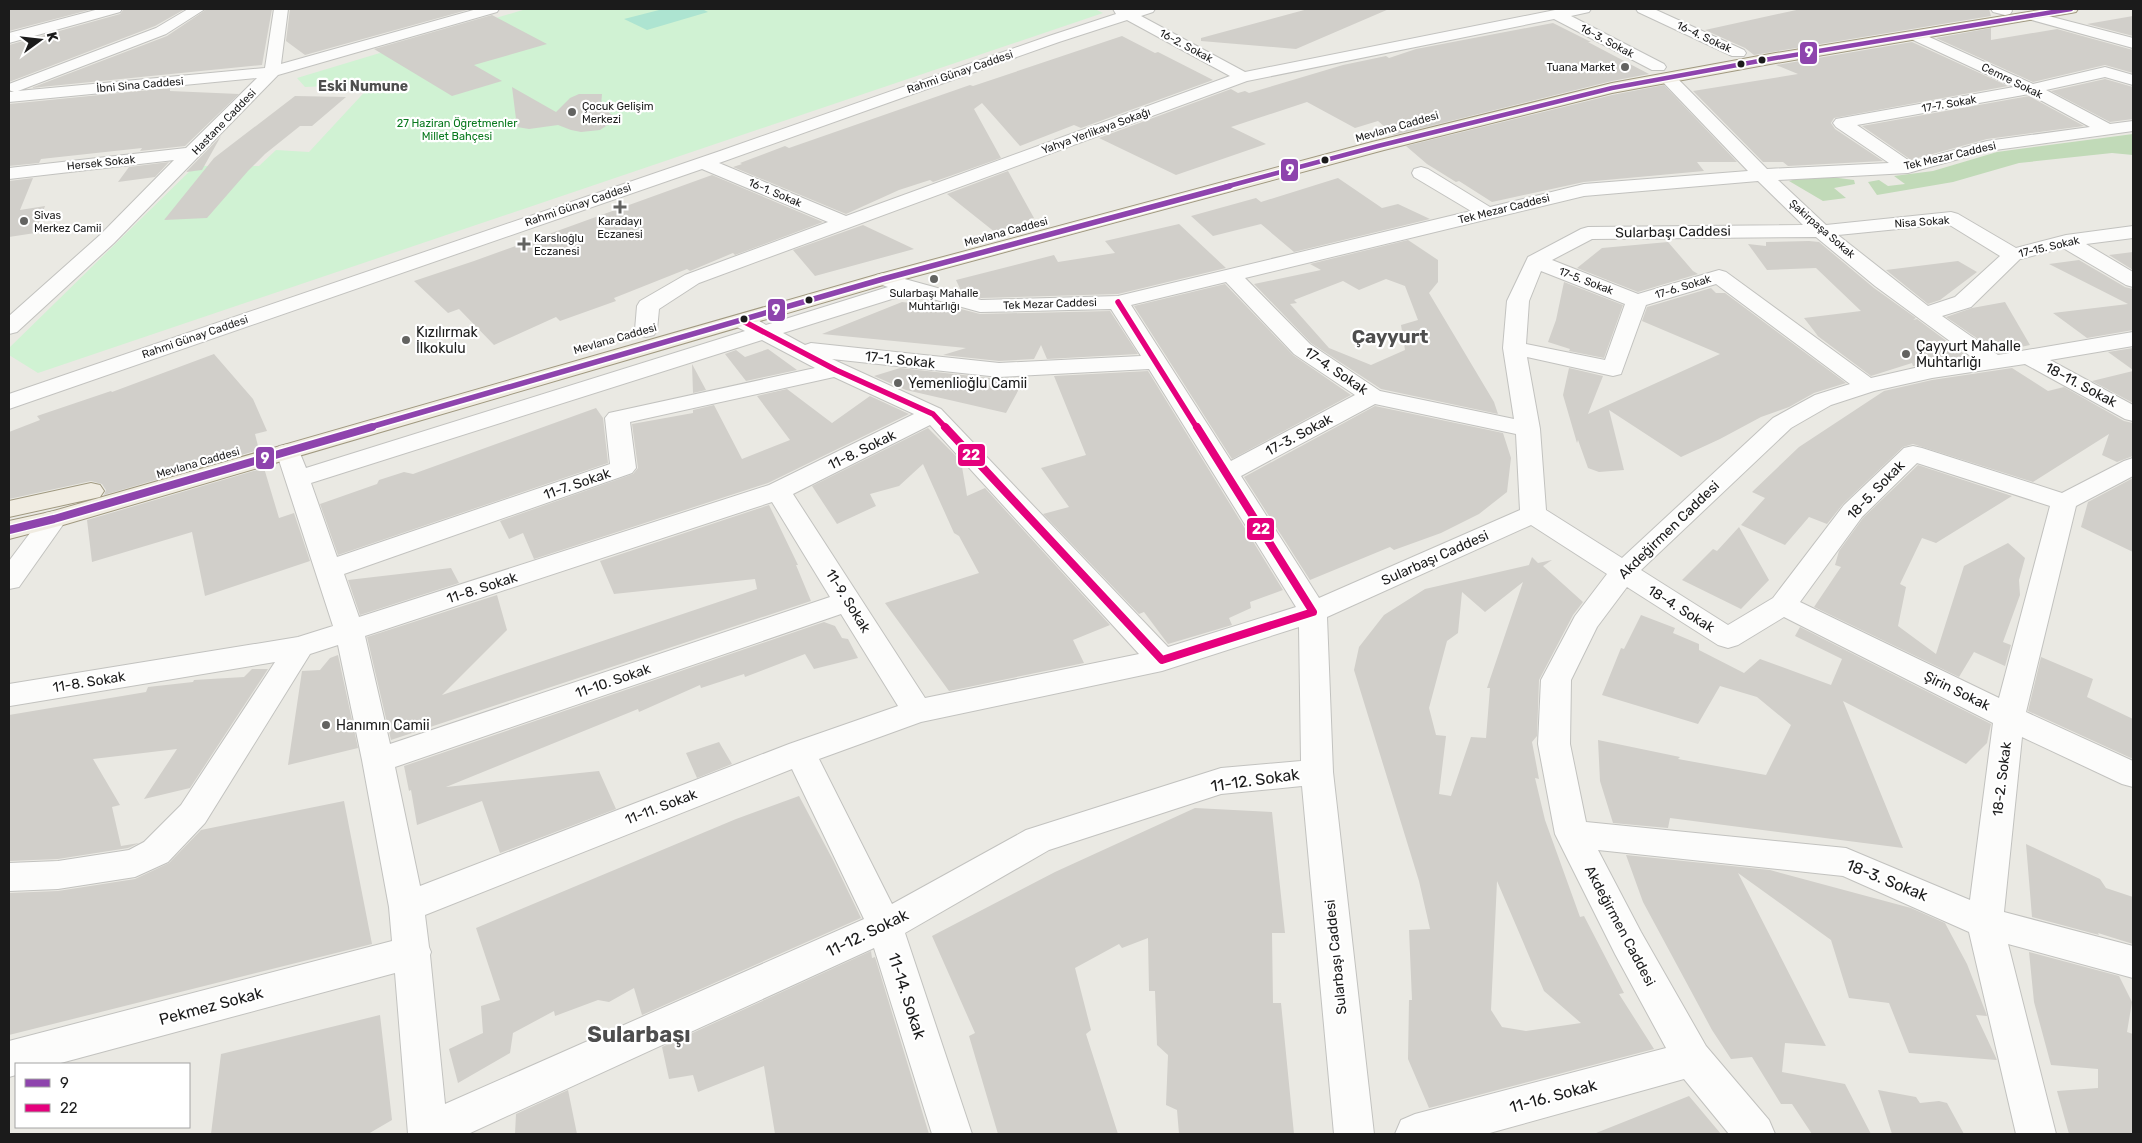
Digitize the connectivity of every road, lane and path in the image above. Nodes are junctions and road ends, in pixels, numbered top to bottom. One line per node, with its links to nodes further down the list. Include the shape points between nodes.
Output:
1 (115, 9): 13 (street)
2 (198, 9): 20 (street, via 161,31)
3 (281, 9): 16 (street)
4 (492, 9): 16 (street, Hastane Caddesi)
5 (1148, 9): 10 (street, Rahmi Günay Caddesi)
6 (1584, 9): 11 (street, Yahya Yerlikaya Sokağı)
7 (1643, 9): 15 (street, 16-4. Sokak)
8 (2071, 9): 9 (main road, Mevlana Caddesi)
9 (2013, 11): 12 (main road, Mevlana Caddesi); 14 (street); 15 (main road, Mevlana Caddesi)
10 (1122, 12): 18 (street, 16-2. Sokak); 26 (street, Rahmi Günay Caddesi)
11 (1556, 14): 17 (street, 16-3. Sokak); 18 (street, Yahya Yerlikaya Sokağı)
12 (1916, 36): 17 (main road, Mevlana Caddesi); 21 (street, Cemre Sokak)
13 (9, 38)
14 (2133, 43)
15 (1738, 53): 17 (main road, Mevlana Caddesi)
16 (272, 72): 22 (street, İbni Sina Caddesi); 25 (street, Hastane Caddesi)
17 (1663, 72): 30 (street, Şakirpaşa Sokak); 39 (main road, Mevlana Caddesi); 47 (main road, Mevlana Caddesi, via 1456,110 1363,138)
18 (1244, 77): 32 (street, Yahya Yerlikaya Sokağı)
19 (2133, 80): 21 (street, 17-7. Sokak, via 2105,72)
20 (9, 89)
21 (2031, 89): 24 (street, Cemre Sokak); 27 (street, 17-7. Sokak, via 1842,124)
22 (9, 97)
23 (2133, 126): 24 (street, Tek Mezar Caddesi)
24 (2107, 130): 27 (street, Tek Mezar Caddesi, via 1987,146)
25 (193, 153): 28 (street, Hersek Sokak); 46 (street, Hastane Caddesi, via 107,239)
26 (702, 163): 32 (street, 16-1. Sokak); 58 (street, Rahmi Günay Caddesi)
27 (1908, 168): 30 (street, Tek Mezar Caddesi)
28 (9, 173)
29 (1421, 173): 31 (street)
30 (1762, 175): 31 (street, Tek Mezar Caddesi, via 1584,190); 33 (street, Şakirpaşa Sokak)
31 (1487, 213): 38 (street, Tek Mezar Caddesi)
32 (847, 223): 47 (street, Yahya Yerlikaya Sokağı, via 692,279 648,306)
33 (1821, 231): 36 (street, Nisa Sokak, via 1951,218); 37 (street, Sularbaşı Caddesi, via 1588,233); 44 (street, Şakirpaşa Sokak)
34 (2133, 232): 35 (street, 17-15. Sokak)
35 (2066, 241): 36 (street, 17-15. Sokak); 40 (street)
36 (2013, 255): 44 (street, 17-15. Sokak, via 1963,302)
37 (1535, 262): 42 (street, 17-5. Sokak); 50 (street, via 1518,301)
38 (1231, 275): 43 (street, Tek Mezar Caddesi); 57 (street, 17-4. Sokak, via 1302,349)
39 (883, 279): 41 (street, Tek Mezar Caddesi); 45 (main road, Mevlana Caddesi)
40 (2133, 281)
41 (909, 287): 43 (street, Tek Mezar Caddesi, via 980,306); 48 (street)
42 (1637, 301): 50 (street, 17-6. Sokak, via 1613,369); 56 (street, 17-6. Sokak, via 1719,276)
43 (1118, 302): 54 (street)
44 (1925, 314): 53 (street, Şakirpaşa Sokak)
45 (743, 321): 48 (street); 62 (main road, Mevlana Caddesi)
46 (9, 327)
47 (646, 330): 67 (main road, Mevlana Caddesi, via 188,467)
48 (767, 333): 51 (street); 62 (street)
49 (2133, 339): 52 (street, Akdeğirmen Caddesi)
50 (1514, 348): 61 (street)
51 (797, 349): 54 (street, 17-1. Sokak, via 999,370); 55 (street)
52 (2028, 357): 53 (street, Akdeğirmen Caddesi); 60 (street, 18-11. Sokak)
53 (1992, 361): 56 (street, Akdeğirmen Caddesi, via 1932,370)
54 (1154, 362): 64 (street)
55 (836, 370): 59 (street); 71 (street, 11-7. Sokak, via 617,418 624,468)
56 (1867, 386): 72 (street, Akdeğirmen Caddesi, via 1823,400 1782,423)
57 (1372, 396): 61 (street, 17-4. Sokak); 64 (street, 17-3. Sokak)
58 (11, 400)
59 (933, 414): 65 (street, 11-8. Sokak); 80 (street)
60 (2133, 414)
61 (1528, 429): 68 (street)
62 (292, 465): 69 (main road, Mevlana Caddesi); 71 (street)
63 (2133, 466): 66 (street)
64 (1226, 474): 76 (street)
65 (778, 491): 74 (street, 11-9. Sokak); 77 (street, 11-8. Sokak)
66 (2064, 502): 75 (street, 18-5. Sokak, via 1913,453 1853,511); 83 (street, 18-2. Sokak)
67 (9, 509)
68 (1533, 514): 72 (street, 18-4. Sokak); 76 (street, Sularbaşı Caddesi)
69 (54, 519): 70 (main road, Mevlana Caddesi); 73 (street)
70 (9, 530)
71 (327, 570): 77 (street)
72 (1623, 572): 78 (street, 18-4. Sokak); 88 (street, Akdeğirmen Caddesi, via 1585,623 1556,680 1554,744)
73 (9, 580)
74 (848, 601): 82 (street, 11-9. Sokak); 85 (street, 11-10. Sokak)
75 (1783, 605): 78 (street, 18-5. Sokak); 83 (street, Şirin Sokak)
76 (1313, 612): 80 (street, 11-11. Sokak); 86 (street, Sularbaşı Caddesi)
77 (349, 631): 79 (street, 11-8. Sokak); 85 (street)
78 (1728, 638)
79 (300, 647): 81 (street, 11-8. Sokak); 89 (street, via 193,814 156,852 135,863 58,875)
80 (1162, 660): 82 (street, 11-11. Sokak)
81 (10, 695)
82 (917, 711): 84 (street, 11-11. Sokak)
83 (2009, 717): 87 (street, Şirin Sokak); 91 (street, 18-2. Sokak)
84 (800, 753): 90 (street, 11-11. Sokak); 92 (street, 11-14. Sokak)
85 (378, 760): 90 (street)
86 (1317, 772): 92 (street, 11-12. Sokak, via 1222,781 1038,840); 99 (street, Sularbaşı Caddesi)
87 (2133, 775)
88 (1572, 834): 91 (street, 18-3. Sokak, via 1846,862); 96 (street, Akdeğirmen Caddesi)
89 (9, 877)
90 (407, 907): 93 (street)
91 (1985, 922): 94 (street, 18-3. Sokak); 102 (street, 18-2. Sokak)
92 (885, 926): 97 (street, 11-12. Sokak); 98 (street, 11-14. Sokak)
93 (413, 952): 95 (street, Pekmez Sokak); 97 (street)
94 (2133, 962)
95 (9, 1059)
96 (1692, 1059): 100 (street, 11-16. Sokak); 101 (street, Akdeğirmen Caddesi)
97 (428, 1133)
98 (952, 1134)
99 (1354, 1134)
100 (1415, 1134)
101 (1755, 1134)
102 (2036, 1134)

